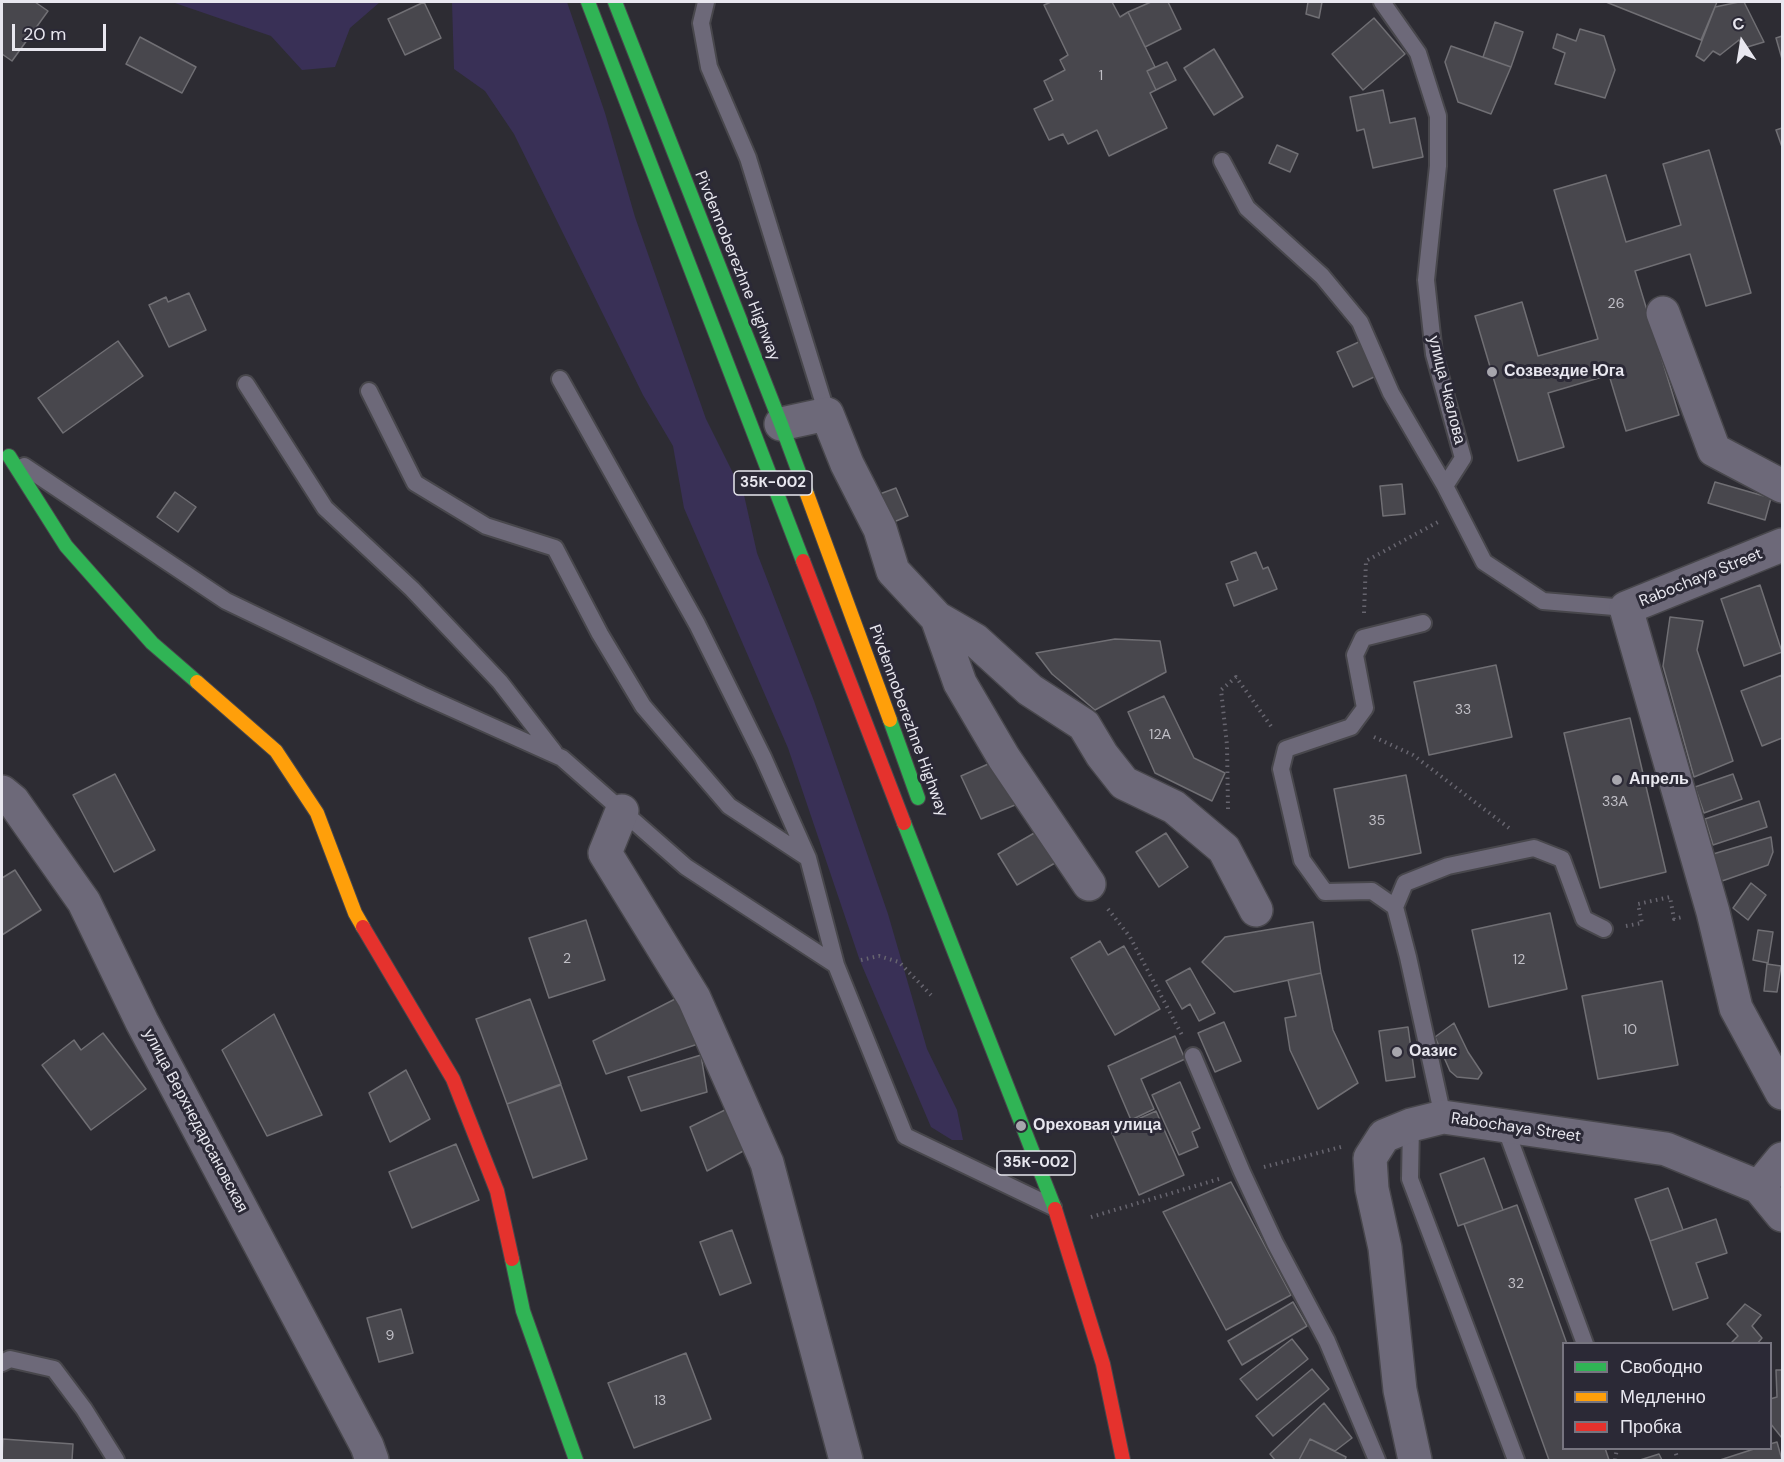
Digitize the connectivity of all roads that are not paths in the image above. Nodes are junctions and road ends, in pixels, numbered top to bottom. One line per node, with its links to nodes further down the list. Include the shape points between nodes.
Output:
1 (588, 2): 36 (main road, 35К-002)
2 (615, 2): 11 (main road, Pivdennoberezhne Highway)
3 (706, 2): 10 (lane, via 701,23 709,67 748,158)
4 (1382, 2): 13 (lane, улица Чкалова, via 1418,52 1438,116 1438,166 1426,280 1434,354 1463,458)
5 (1222, 161): 13 (lane, via 1246,208 1322,276 1360,322 1391,393)
6 (1663, 313): 14 (street, via 1714,450)
7 (560, 379): 23 (lane, via 697,624 763,756)
8 (246, 384): 19 (lane, via 325,508 411,589 492,674)
9 (369, 391): 23 (lane, via 415,483 486,526 555,548 643,706 729,806)
10 (827, 414): 11 (street); 17 (street, via 880,529 893,571)
11 (781, 424): 22 (main road, Pivdennoberezhne Highway)
12 (5, 458): 19 (lane, via 226,601); 42 (main road, via 66,546 152,643 276,751 317,813 355,914 453,1079 497,1191 523,1311)
13 (1444, 486): 16 (lane, via 1484,562 1543,601)
14 (1782, 486)
15 (1782, 545): 16 (street, Rabochaya Street)
16 (1626, 608): 30 (street, Rabochaya Street, via 1713,912 1736,1008)
17 (937, 618): 24 (street, via 960,683 1004,758); 26 (street, via 975,640 1030,690 1084,724 1124,783 1174,807 1224,849)
18 (1423, 623): 25 (lane, via 1363,638 1355,655 1365,708 1351,727 1286,748 1281,769 1302,860 1325,892 1372,891)
19 (556, 756): 21 (lane)
20 (2, 792): 41 (street, улица Верхнедарсановская, via 13,801 84,902 142,1022)
21 (622, 811): 28 (lane, via 686,867); 43 (street, via 605,853 694,998 767,1163)
22 (923, 811)
23 (808, 858): 28 (lane)
24 (1089, 884)
25 (1395, 907): 27 (lane, via 1405,883 1448,866 1534,848 1562,859 1584,919); 31 (lane)
26 (1256, 910)
27 (1604, 929)
28 (836, 965): 36 (lane, via 905,1136)
29 (1193, 1056): 45 (lane, via 1275,1243 1327,1341)
30 (1782, 1093)
31 (1443, 1117): 32 (street, Rabochaya Street); 33 (street, Rabochaya Street)
32 (1411, 1125): 46 (street, Rabochaya Street, via 1384,1136 1370,1158 1372,1189 1385,1248 1400,1390); 47 (lane, via 1410,1179)
33 (1505, 1127): 35 (street, Rabochaya Street, via 1666,1149); 38 (lane)
34 (1782, 1160): 35 (street)
35 (1759, 1187): 37 (street)
36 (1054, 1208): 44 (main road, 35К-002, via 1103,1364)
37 (1782, 1215)
38 (1584, 1342)
39 (2, 1363): 40 (lane, via 10,1359 54,1369)
40 (116, 1461)
41 (372, 1461)
42 (576, 1461)
43 (846, 1461)
44 (1123, 1461)
45 (1377, 1461)
46 (1415, 1461)
47 (1516, 1461)

